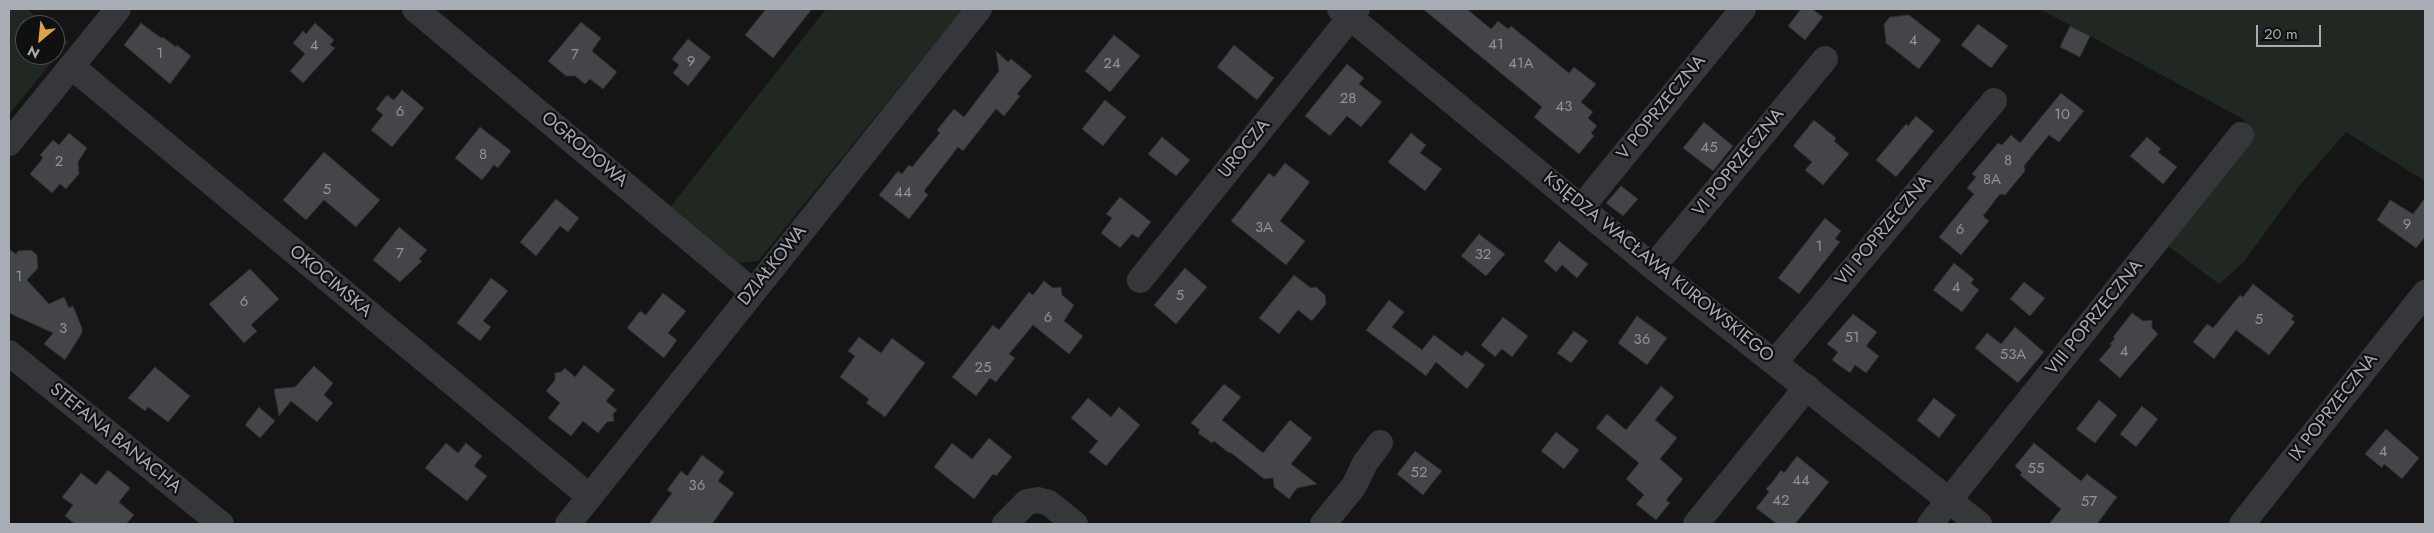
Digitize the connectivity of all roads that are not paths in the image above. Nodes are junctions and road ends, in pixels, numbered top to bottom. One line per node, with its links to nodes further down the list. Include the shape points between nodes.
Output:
1 (118, 9): 7 (street)
2 (415, 9): 14 (street, OGRODOWA)
3 (979, 9): 14 (street, DZIAŁKOWA)
4 (1743, 9): 11 (street, V POPRZECZNA)
5 (1349, 12): 11 (street, KSIĘDZA WACŁAWA KUROWSKIEGO); 13 (street, UROCZA)
6 (1825, 59): 12 (street, VI POPRZECZNA)
7 (71, 66): 10 (street); 20 (street, OKOCIMSKA)
8 (1994, 101): 17 (street, VII POPRZECZNA)
9 (2241, 135): 21 (street, VIII POPRZECZNA)
10 (9, 143)
11 (1581, 208): 12 (street, KSIĘDZA WACŁAWA KUROWSKIEGO)
12 (1654, 267): 17 (street, KSIĘDZA WACŁAWA KUROWSKIEGO)
13 (1140, 280)
14 (752, 292): 20 (street, DZIAŁKOWA)
15 (2425, 292): 30 (street, IX POPRZECZNA)
16 (9, 353): 22 (street, STEFANA BANACHA)
17 (1775, 362): 18 (street, KSIĘDZA WACŁAWA KUROWSKIEGO)
18 (1807, 387): 21 (street, KSIĘDZA WACŁAWA KUROWSKIEGO); 27 (street)
19 (1380, 443): 26 (street, via 1354,486)
20 (590, 497): 23 (street, DZIAŁKOWA)
21 (1949, 501): 28 (street, VIII POPRZECZNA); 29 (street, KSIĘDZA WACŁAWA KUROWSKIEGO)
22 (221, 524)
23 (568, 524)
24 (1005, 524): 25 (street, via 1027,502 1038,500 1049,503)
25 (1075, 524)
26 (1324, 524)
27 (1696, 524)
28 (1930, 524)
29 (1978, 524)
30 (2242, 524)

